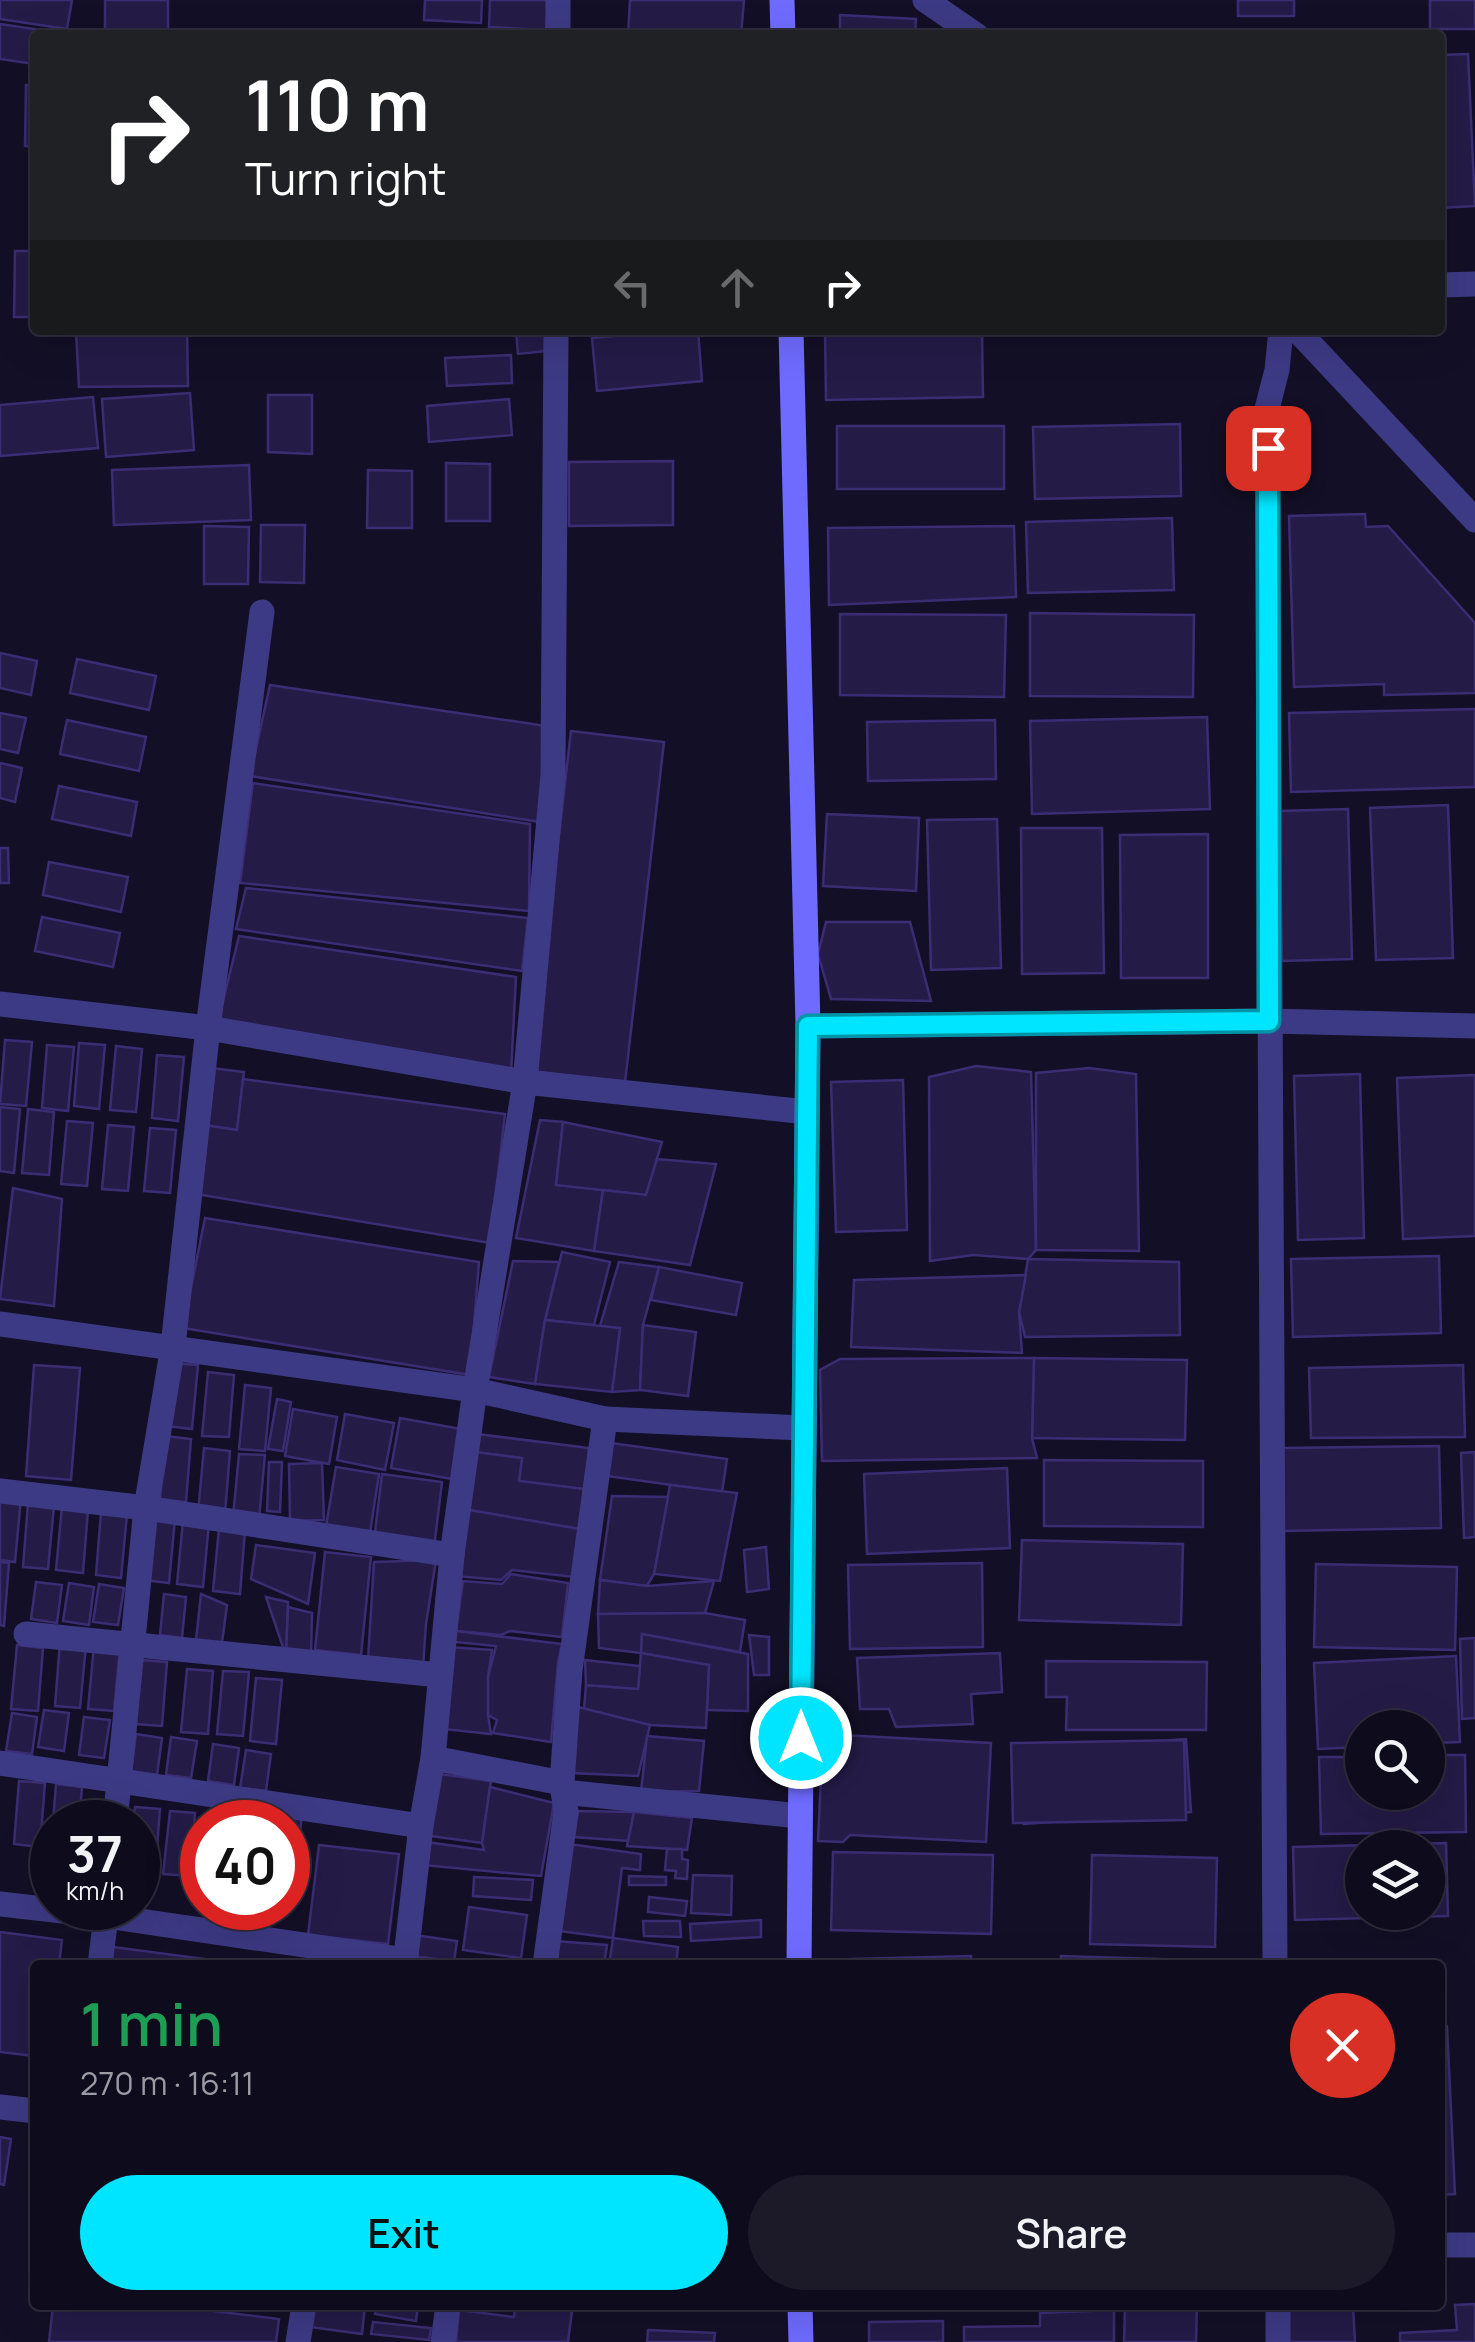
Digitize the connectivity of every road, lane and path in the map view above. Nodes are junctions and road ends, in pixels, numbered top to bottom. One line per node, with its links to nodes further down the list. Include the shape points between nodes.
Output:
1 (558, 0): 4 (street)
2 (782, 0): 5 (street)
3 (925, 0): 6 (street)
4 (558, 30)
5 (783, 30)
6 (969, 30)
7 (1475, 284): 8 (street)
8 (1445, 285)
9 (556, 335): 20 (street, via 553,775)
10 (790, 335): 17 (street)
11 (1280, 335): 16 (street, via 1267,410)
12 (1302, 335): 13 (street)
13 (1475, 520)
14 (262, 612): 19 (street)
15 (0, 1004): 19 (street)
16 (1269, 1021): 17 (street); 18 (street); 49 (street)
17 (808, 1026): 21 (street)
18 (1475, 1026)
19 (208, 1028): 20 (street); 23 (street)
20 (525, 1082): 21 (street); 24 (street)
21 (806, 1112): 26 (street)
22 (0, 1324): 23 (street)
23 (173, 1346): 24 (street); 28 (street)
24 (475, 1390): 25 (street); 29 (street)
25 (605, 1419): 26 (street); 36 (street, via 570,1670)
26 (803, 1428): 38 (street)
27 (0, 1491): 28 (street)
28 (146, 1508): 29 (street); 31 (street)
29 (452, 1554): 32 (street)
30 (26, 1634): 31 (street)
31 (133, 1644): 32 (street); 35 (street)
32 (440, 1675): 33 (street)
33 (433, 1758): 36 (street); 39 (street)
34 (0, 1763): 35 (street)
35 (119, 1780): 37 (street); 39 (street)
36 (563, 1788): 38 (street); 47 (street, via 566,1812)
37 (117, 1800)
38 (800, 1816): 48 (street)
39 (421, 1826): 46 (street)
40 (0, 1904): 41 (street)
41 (30, 1906)
42 (160, 1921): 45 (street)
43 (104, 1930): 44 (street)
44 (101, 1960)
45 (393, 1960)
46 (405, 1960)
47 (545, 1960)
48 (800, 1960)
49 (1276, 1960)
50 (0, 2107): 51 (street)
51 (30, 2110)
52 (1445, 2245): 53 (street)
53 (1475, 2245)
54 (303, 2310): 58 (street)
55 (447, 2310): 59 (street)
56 (800, 2310): 60 (street)
57 (1278, 2310): 61 (street)
58 (298, 2342)
59 (443, 2342)
60 (800, 2342)
61 (1278, 2342)

